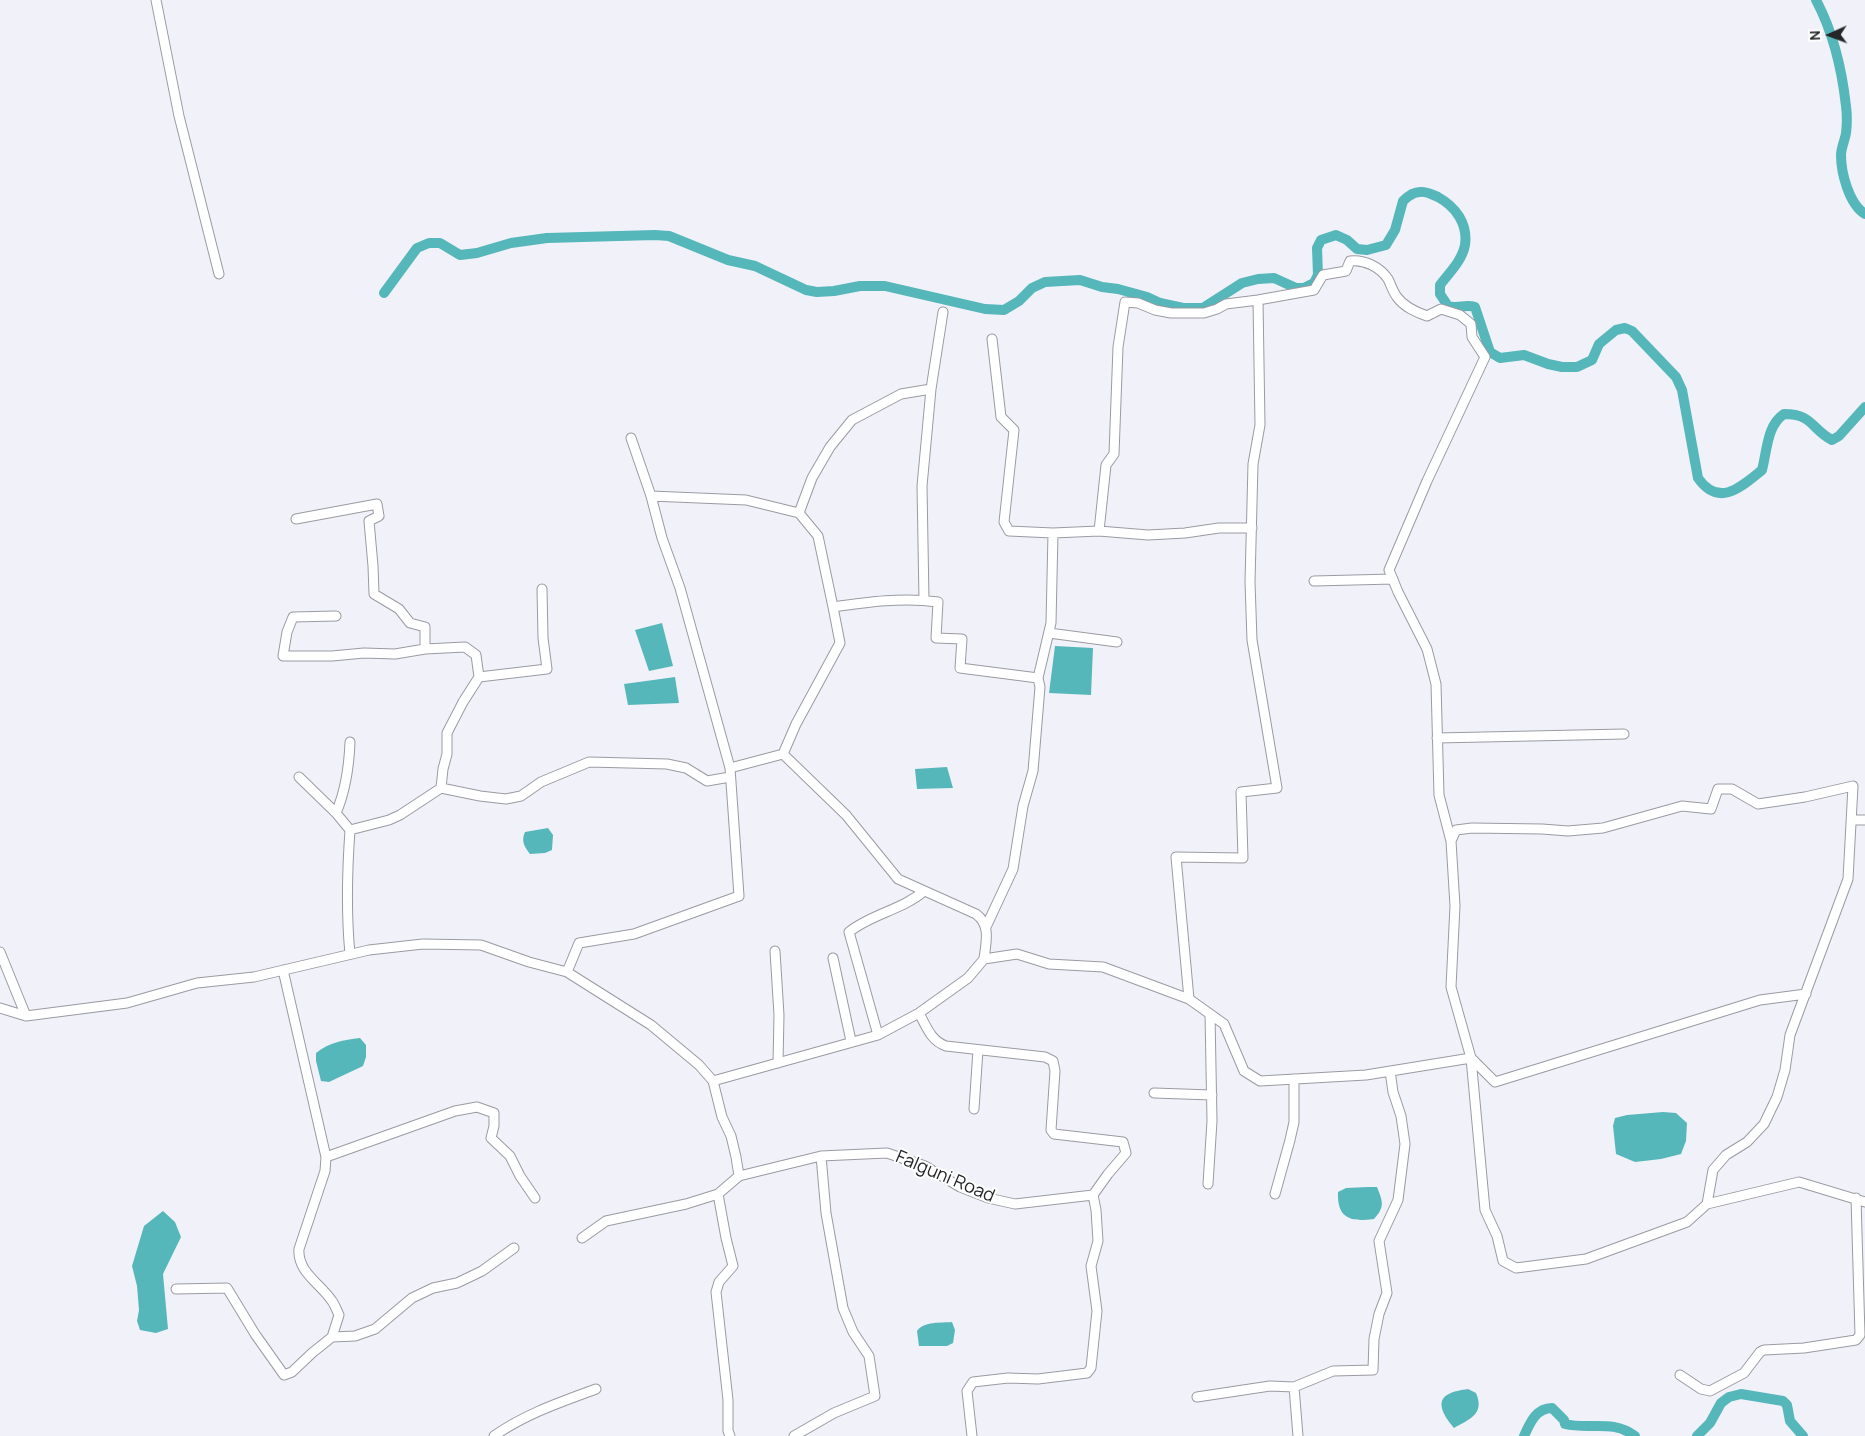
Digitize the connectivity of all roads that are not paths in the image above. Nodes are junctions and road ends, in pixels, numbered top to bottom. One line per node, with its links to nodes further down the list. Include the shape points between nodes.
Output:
1 (156, 0): 2 (street, via 179,116)
2 (219, 274)
3 (1258, 300): 11 (street, via 1260,425 1253,464); 12 (street, via 1191,313 1155,310 1125,302 1118,346 1114,454 1106,465); 14 (street, via 1314,290 1323,274 1346,271 1350,261 1358,260 1373,265 1387,277 1397,298 1414,312 1427,316 1441,309 1460,315 1471,324 1472,337 1485,357 1389,570)
4 (943, 312): 6 (street)
5 (992, 339): 13 (street, via 1000,418 1014,430 1004,522 1008,531)
6 (931, 389): 9 (street, via 901,394 852,420 830,447 812,478); 17 (street, via 922,486)
7 (631, 438): 8 (street)
8 (651, 496): 9 (street, via 746,500); 29 (street, via 680,588)
9 (800, 513): 18 (street, via 818,536)
10 (296, 519): 22 (street, via 377,504 379,516 369,521 374,594 399,609 410,622 425,627)
11 (1252, 528): 12 (street, via 1148,535); 47 (street, via 1252,640 1277,788 1241,792 1244,858 1176,856)
12 (1099, 531): 13 (street)
13 (1053, 532): 20 (street)
14 (1393, 579): 15 (street); 26 (street, via 1427,649 1436,684)
15 (1314, 581)
16 (542, 589): 23 (street, via 547,669)
17 (924, 600): 18 (street, via 884,600); 24 (street, via 938,602 936,638 962,639 960,668)
18 (833, 607): 28 (street, via 840,643)
19 (336, 616): 22 (street, via 293,617 283,656 396,654)
20 (1049, 633): 21 (street); 24 (street)
21 (1117, 642)
22 (425, 649): 23 (street, via 465,647 476,655)
23 (480, 677): 31 (street, via 447,733)
24 (1038, 678): 38 (street, via 1033,771 1023,806 1013,869)
25 (1624, 734): 26 (street)
26 (1438, 738): 36 (street, via 1439,795)
27 (350, 742): 32 (street, via 346,781)
28 (783, 754): 29 (street); 37 (street, via 846,815 898,879)
29 (730, 772): 31 (street, via 707,781 686,768 667,764 589,762 541,782 521,796 506,799); 45 (street, via 739,896 634,934 579,943)
30 (299, 777): 32 (street)
31 (441, 788): 35 (street, via 400,815)
32 (336, 813): 35 (street)
33 (1852, 820): 34 (street); 36 (street, via 1853,786 1758,804 1732,789 1718,789 1711,809 1682,806 1586,830 1472,828 1456,830); 46 (street, via 1848,880)
34 (1865, 820)
35 (350, 830): 41 (street, via 347,929)
36 (1451, 841): 55 (street, via 1455,906 1451,987)
37 (924, 891): 38 (street, via 976,914); 52 (street, via 913,900 849,932)
38 (986, 927): 43 (street)
39 (775, 951): 56 (street)
40 (0, 952): 51 (street)
41 (350, 954): 44 (street); 45 (street, via 423,944 481,944 528,962)
42 (833, 958): 53 (street)
43 (984, 959): 47 (street, via 1017,954 1049,964 1104,966); 49 (street, via 968,978)
44 (283, 970): 51 (street, via 254,977 197,982 127,1003); 64 (street)
45 (567, 972): 59 (street, via 651,1026 699,1065)
46 (1806, 994): 55 (street, via 1760,1000 1495,1082); 73 (street, via 1790,1035 1777,1097 1764,1124 1713,1170)
47 (1188, 999): 50 (street)
48 (0, 1008): 51 (street)
49 (919, 1013): 52 (street); 54 (street, via 938,1043)
50 (1210, 1014): 58 (street, via 1224,1024 1244,1071 1260,1081); 61 (street)
51 (26, 1016)
52 (878, 1035): 53 (street)
53 (852, 1041): 56 (street)
54 (978, 1050): 62 (street); 69 (street, via 1045,1057 1053,1061 1051,1130 1054,1134 1123,1142 1126,1153)
55 (1471, 1058): 57 (street); 73 (street, via 1485,1210 1504,1261 1516,1268 1586,1260 1688,1222)
56 (778, 1063): 59 (street)
57 (1390, 1071): 58 (street); 79 (street, via 1405,1144 1398,1200 1379,1241 1387,1293 1374,1340 1373,1370 1333,1371)
58 (1294, 1079): 68 (street, via 1294,1122)
59 (713, 1081): 65 (street, via 722,1118 731,1136)
60 (1154, 1093): 61 (street)
61 (1212, 1095): 66 (street)
62 (974, 1109)
63 (822, 1156): 65 (street, Falguni Road); 69 (street, Falguni Road, via 887,1153 925,1166 960,1187 1015,1204); 84 (street, via 826,1213 843,1308 852,1332 869,1356 875,1396 834,1413)
64 (326, 1157): 70 (street, via 431,1118 478,1107 494,1113 491,1138 510,1156); 77 (street, via 325,1171 298,1259 336,1308 339,1315)
65 (738, 1176): 67 (street)
66 (1208, 1184)
67 (718, 1194): 74 (street, via 606,1222); 82 (street, via 734,1266 719,1282 716,1292 728,1400)
68 (1276, 1194)
69 (1093, 1196): 85 (street, via 1098,1241 1091,1266 1097,1311 1091,1368 1087,1373 1038,1379 973,1382 967,1391)
70 (535, 1198)
71 (1856, 1198): 72 (street); 73 (street, via 1799,1182); 78 (street, via 1860,1335 1856,1340 1764,1350 1744,1373 1710,1391)
72 (1865, 1202)
73 (1707, 1204)
74 (582, 1238)
75 (514, 1248): 77 (street, via 482,1271 412,1298 374,1329 355,1336)
76 (176, 1289): 77 (street, via 227,1288 284,1376)
77 (332, 1337)
78 (1680, 1375)
79 (1294, 1387): 81 (street, via 1270,1386); 86 (street)
80 (596, 1389): 83 (street, via 548,1407)
81 (1197, 1397)
82 (726, 1435)
83 (494, 1436)
84 (794, 1436)
85 (972, 1436)
86 (1298, 1436)

